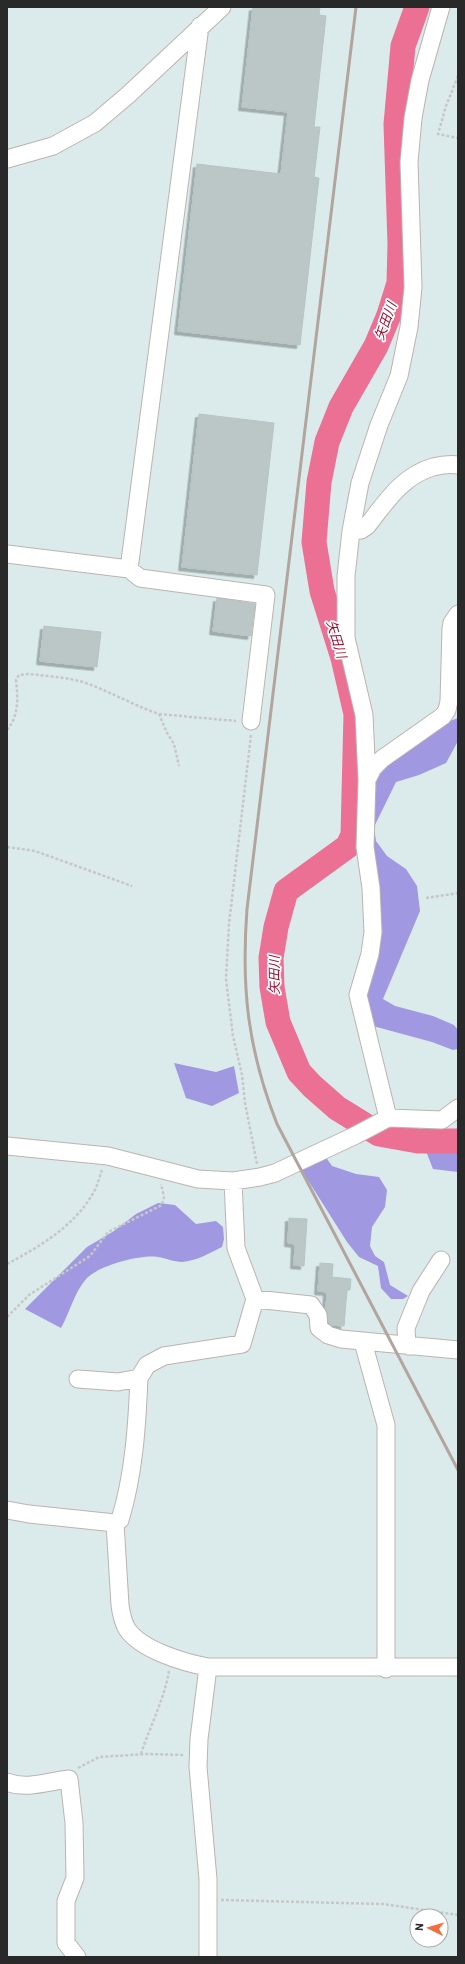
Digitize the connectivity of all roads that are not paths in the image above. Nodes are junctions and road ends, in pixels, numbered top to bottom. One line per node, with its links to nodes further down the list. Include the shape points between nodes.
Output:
1 (222, 7): 3 (street)
2 (441, 7): 6 (street, via 420,80 410,147 413,287 409,327 399,376 379,425 360,484)
3 (200, 26): 4 (street, via 95,123 53,146); 8 (street)
4 (7, 159)
5 (458, 466): 6 (street, via 438,466 410,477 397,487 367,526 361,530)
6 (351, 531): 11 (street, via 346,576 346,638 364,715)
7 (7, 554): 8 (street)
8 (129, 569): 10 (street, via 140,578 266,595)
9 (458, 614): 11 (street, via 451,629 447,710 443,716 382,759 373,768)
10 (251, 721)
11 (367, 780): 13 (street, via 365,847 371,888 373,932 370,954 358,995)
12 (458, 1108): 13 (street, via 442,1120)
13 (385, 1119): 15 (street, via 275,1173)
14 (7, 1146): 15 (street, via 108,1156 198,1179)
15 (233, 1181): 17 (street, via 236,1248)
16 (441, 1260): 19 (street, via 422,1291 406,1328)
17 (255, 1299): 18 (street, via 311,1305 318,1315 319,1328 328,1336); 21 (street, via 242,1344 164,1356 147,1365)
18 (363, 1342): 19 (street); 27 (street, via 386,1425)
19 (408, 1346): 20 (street)
20 (458, 1350)
21 (139, 1378): 22 (street, via 118,1382); 24 (street, via 137,1420 127,1496 120,1520)
22 (78, 1379)
23 (7, 1510): 24 (street)
24 (115, 1523): 25 (street, via 120,1605 128,1629 136,1637 172,1658)
25 (208, 1667): 27 (street); 30 (street, via 198,1756 208,1899)
26 (458, 1667): 27 (street)
27 (386, 1669)
28 (7, 1782): 29 (street, via 36,1785 69,1779 74,1823 75,1878 66,1901 66,1943)
29 (77, 1957)
30 (208, 1957)

